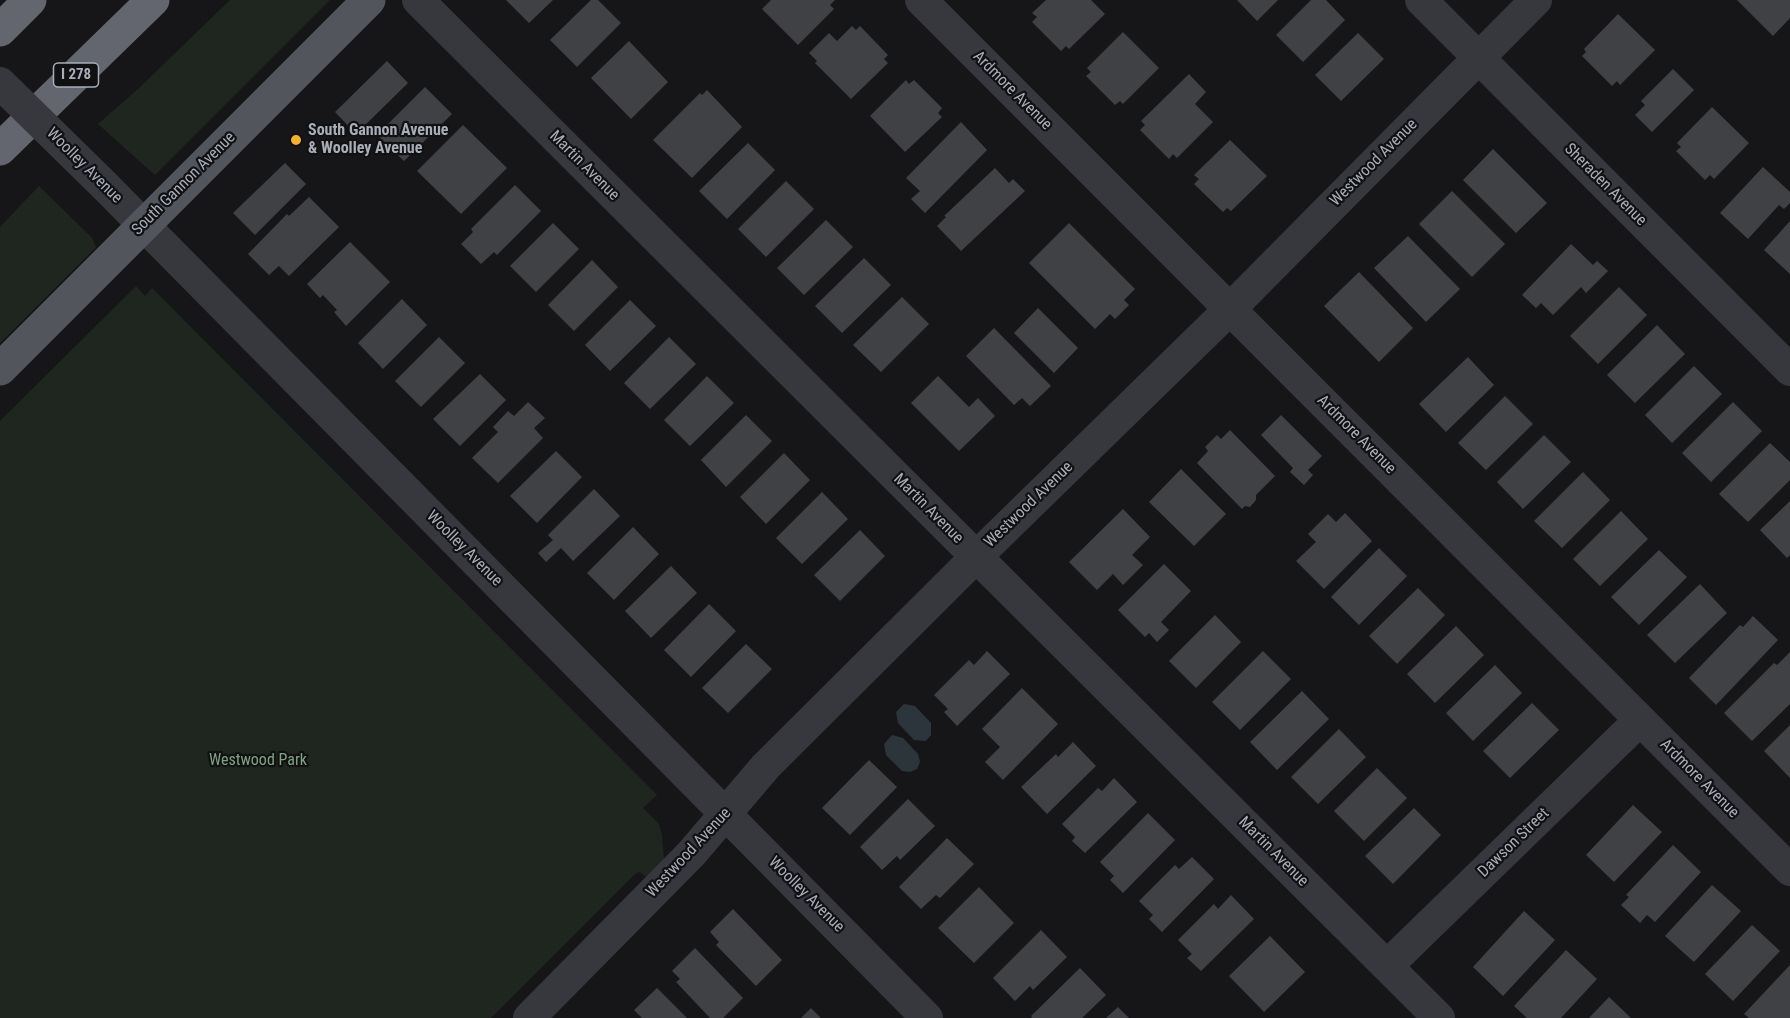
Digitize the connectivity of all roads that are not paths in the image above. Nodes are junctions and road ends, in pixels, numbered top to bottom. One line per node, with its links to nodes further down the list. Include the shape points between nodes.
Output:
1 (30, 0): 8 (highway)
2 (153, 0): 11 (highway, I 278)
3 (369, 0): 12 (main road, South Gannon Avenue)
4 (418, 0): 16 (street, Martin Avenue)
5 (921, 0): 13 (street, Ardmore Avenue)
6 (1421, 0): 9 (street, Sheraden Avenue)
7 (1536, 0): 9 (street, Westwood Avenue)
8 (0, 30)
9 (1479, 58): 13 (street, Westwood Avenue); 15 (street, Sheraden Avenue)
10 (0, 83): 12 (street, Woolley Avenue, bridge)
11 (0, 149)
12 (144, 225): 14 (main road, South Gannon Avenue); 18 (street, Woolley Avenue)
13 (1230, 309): 16 (street, Westwood Avenue); 17 (street, Ardmore Avenue)
14 (0, 369)
15 (1790, 370)
16 (976, 556): 18 (street, Westwood Avenue, via 766,766); 20 (street, Martin Avenue)
17 (1640, 720): 19 (street, Ardmore Avenue); 20 (street, Dawson Street)
18 (725, 814): 21 (street, Westwood Avenue, via 691,855); 22 (street, Woolley Avenue)
19 (1790, 870)
20 (1387, 966): 23 (street, Martin Avenue)
21 (529, 1018)
22 (927, 1018)
23 (1439, 1018)

